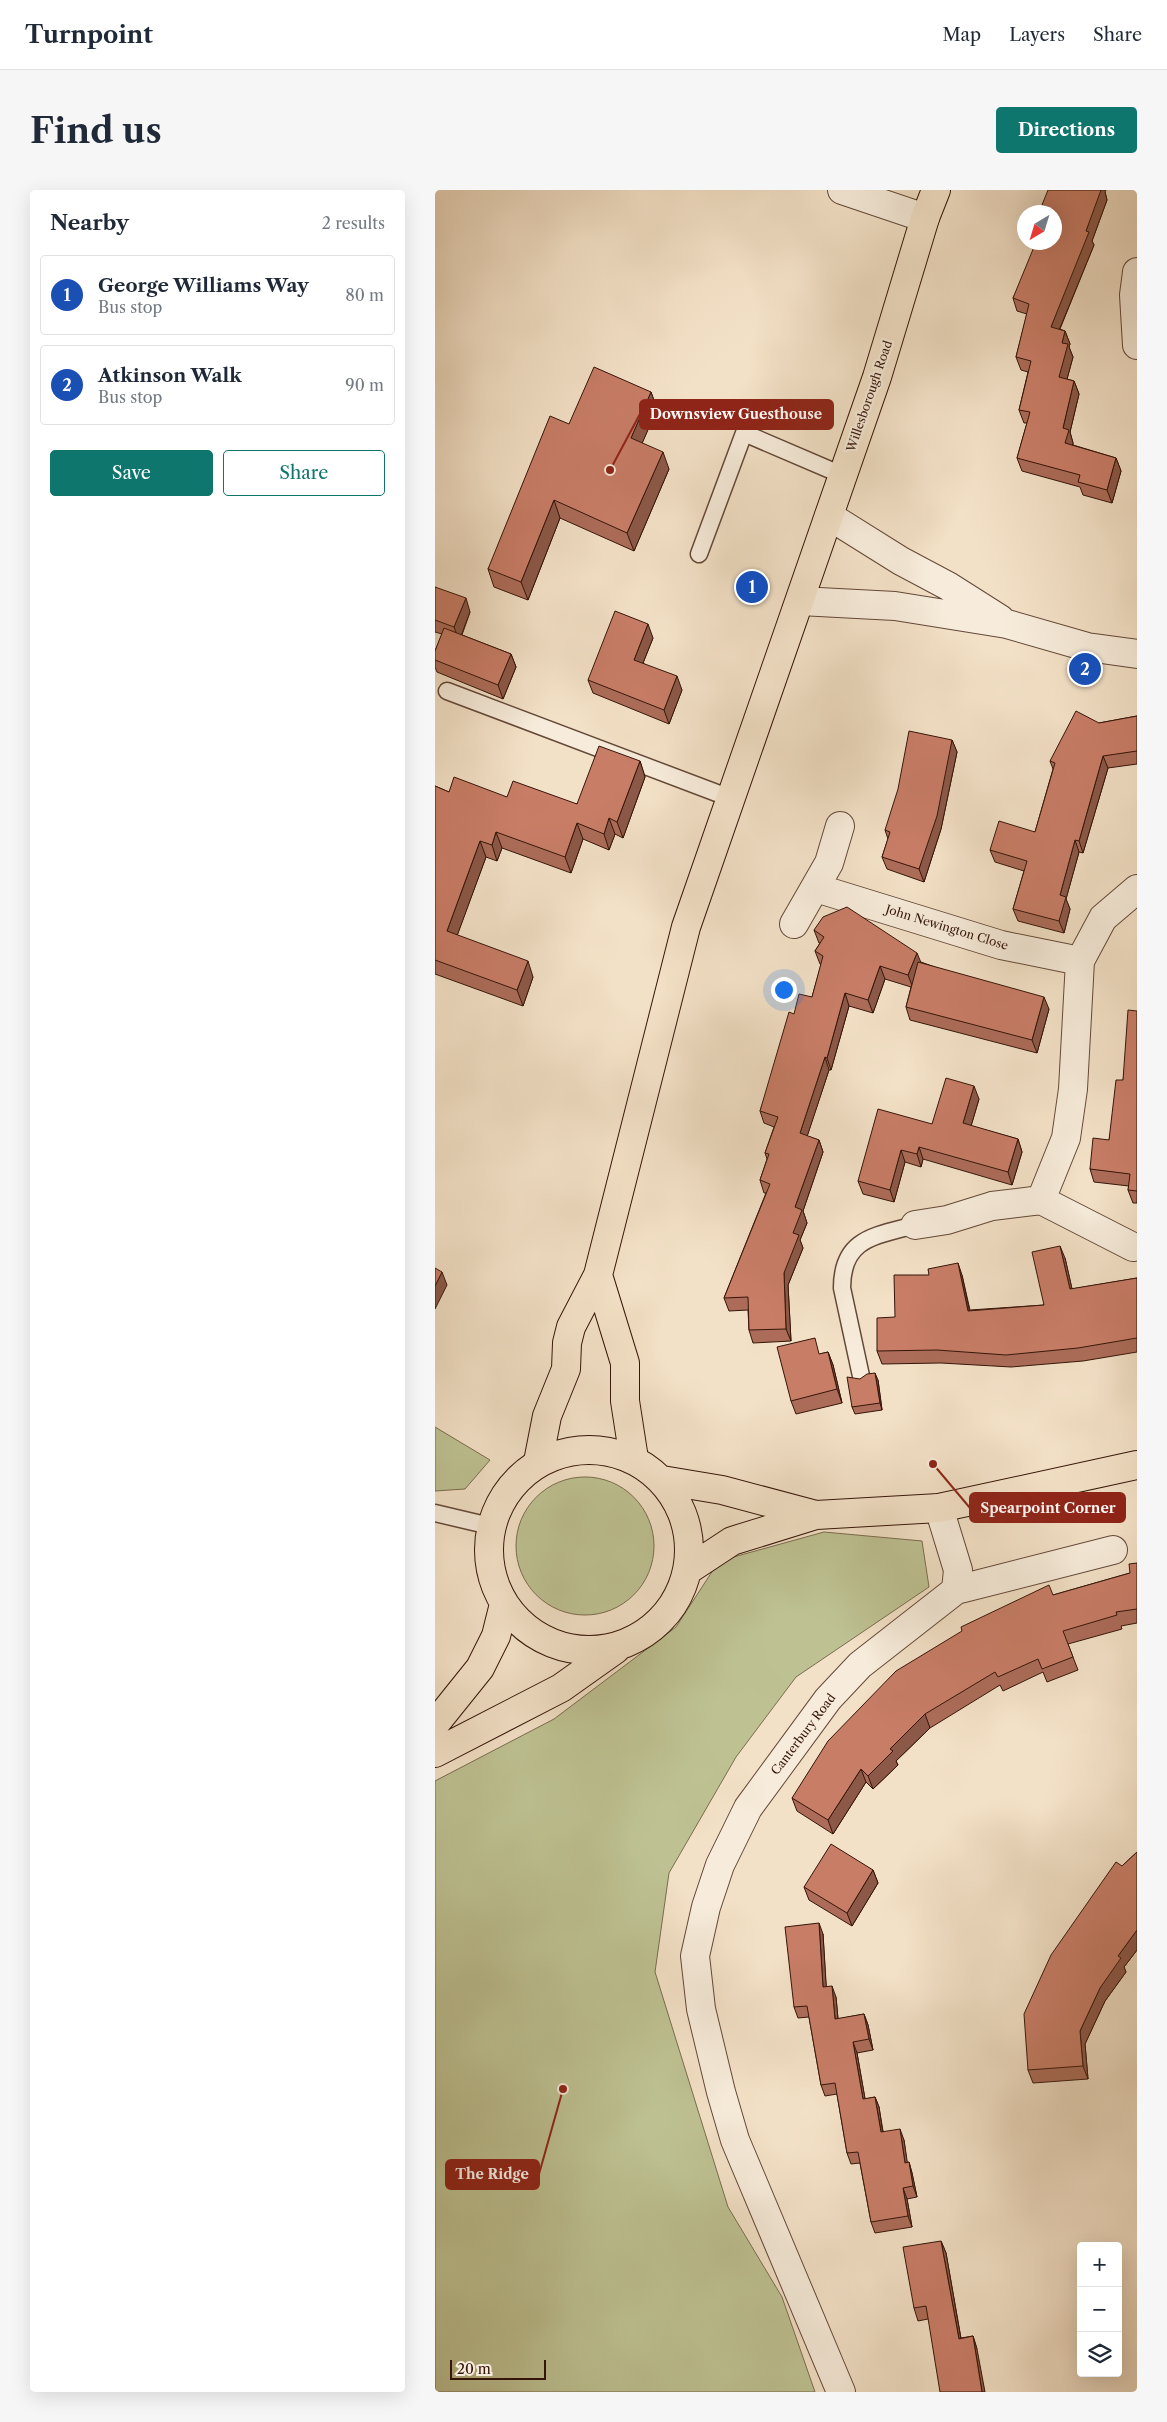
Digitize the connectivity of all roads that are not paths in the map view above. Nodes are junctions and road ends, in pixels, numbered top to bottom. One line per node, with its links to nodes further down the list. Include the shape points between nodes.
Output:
1 (842, 190): 3 (street)
2 (936, 190): 3 (main road, Willesborough Road)
3 (925, 218): 6 (main road, Willesborough Road, via 877,377)
4 (1137, 272): 5 (street, via 1134,294)
5 (1137, 345)
6 (843, 475): 7 (main road, Willesborough Road); 8 (lane, via 744,433)
7 (829, 516): 9 (main road, Willesborough Road); 10 (street)
8 (699, 554)
9 (800, 601): 10 (street, via 895,606); 13 (main road, Willesborough Road)
10 (1007, 624): 11 (street, via 1087,647)
11 (1137, 654)
12 (447, 692): 13 (lane)
13 (730, 798): 22 (main road, Willesborough Road, via 686,928)
14 (840, 826): 15 (street, via 829,863)
15 (817, 888): 17 (street); 18 (street, John Newington Close, via 1001,945)
16 (1137, 890): 18 (street, via 1103,918)
17 (794, 924)
18 (1080, 961): 19 (street, via 1073,1089 1066,1138)
19 (1041, 1200): 20 (street, via 992,1206 947,1220); 21 (street)
20 (915, 1225): 23 (lane, via 869,1238 851,1250 842,1275)
21 (1133, 1247)
22 (598, 1275): 24 (main road, via 625,1363 625,1401); 25 (main road, Willesborough Road, via 571,1327 566,1368 547,1416)
23 (861, 1376)
24 (634, 1460): 25 (main road, via 602,1450 569,1451); 27 (main road)
25 (538, 1462): 31 (main road, via 509,1488)
26 (1137, 1465): 28 (main road)
27 (662, 1480): 30 (main road, via 722,1490); 33 (main road, via 680,1507 689,1538)
28 (939, 1508): 30 (main road); 34 (street, via 959,1570)
29 (435, 1513): 31 (lane)
30 (816, 1515): 33 (main road, via 732,1541)
31 (491, 1526): 35 (main road, via 488,1553 492,1580)
32 (1113, 1550): 34 (street, Canterbury Road)
33 (688, 1570): 36 (main road, via 675,1603 652,1629)
34 (956, 1590): 39 (street, Canterbury Road, via 853,1672 827,1699 748,1808 721,1865 706,1907 695,1956 701,2009 735,2140)
35 (503, 1604): 36 (main road, via 526,1629 555,1645 589,1651); 37 (main road, via 496,1636 480,1668)
36 (621, 1646): 38 (main road, via 561,1688)
37 (435, 1724)
38 (435, 1753)
39 (841, 2392)

